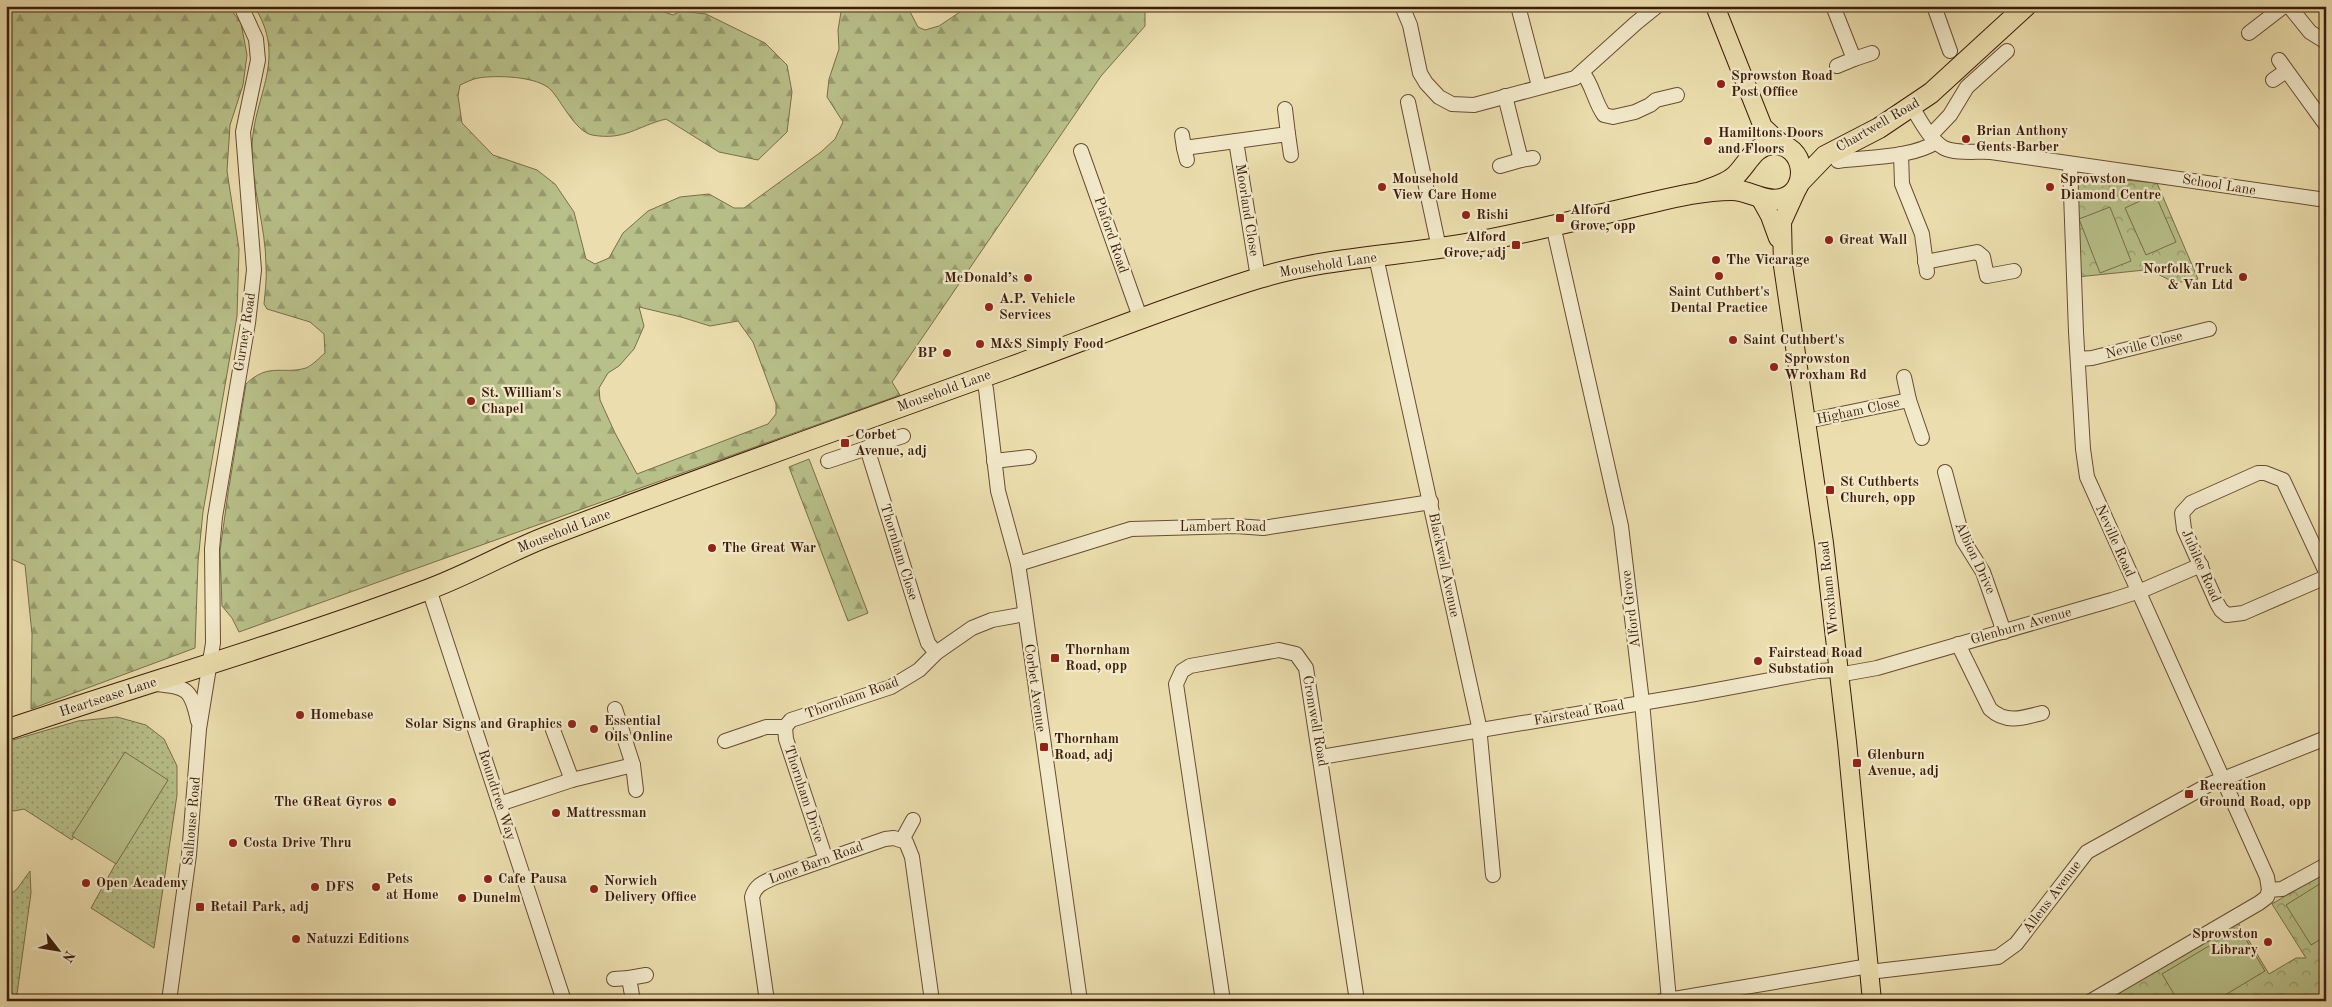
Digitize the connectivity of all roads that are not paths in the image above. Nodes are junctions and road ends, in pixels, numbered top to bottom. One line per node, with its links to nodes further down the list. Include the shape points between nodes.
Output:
1 (241, 6): 75 (street, Gurney Road, via 256,39 258,60 243,132 254,270 212,549)
2 (1402, 6): 23 (street, via 1410,25 1420,73 1439,97 1452,104 1474,105)
3 (1518, 6): 20 (street)
4 (1657, 6): 18 (street)
5 (1715, 6): 21 (main road)
6 (1833, 6): 15 (street)
7 (1934, 6): 16 (street)
8 (2026, 6): 16 (highway, Chartwell Road)
9 (2284, 6): 11 (street)
10 (2289, 6): 12 (street, via 2310,32)
11 (2248, 33)
12 (2326, 42)
13 (2007, 51): 29 (street, via 1966,87)
14 (1872, 53): 15 (street)
15 (1854, 59): 17 (street)
16 (1953, 60): 25 (highway, Chartwell Road, via 1944,83); 32 (highway, Chartwell Road, via 1939,76 1824,145 1812,149)
17 (1837, 66)
18 (1582, 72): 20 (street, via 1564,82); 22 (street, via 1592,86 1597,104 1604,114 1613,117 1635,112 1656,100)
19 (2273, 80): 27 (street, via 2283,66)
20 (1539, 86): 23 (street)
21 (1746, 86): 32 (main road, via 1763,127); 36 (main road, via 1756,129)
22 (1676, 95)
23 (1505, 96): 39 (street, via 1527,159)
24 (1408, 102): 45 (street)
25 (1912, 107): 29 (street); 40 (highway, Chartwell Road, via 1825,156)
26 (1284, 109): 28 (street)
27 (2326, 125)
28 (1288, 134): 30 (street); 35 (street)
29 (1934, 139): 34 (street, via 1930,146); 38 (street, School Lane, via 1944,148 1954,151 1991,152)
30 (1236, 141): 31 (street); 49 (street, Moorland Close)
31 (1184, 147)
32 (1787, 147): 36 (highway, Mousehold Lane, via 1765,145); 40 (highway, via 1800,162 1802,175)
33 (1081, 151): 50 (street, Plaford Road)
34 (1901, 154): 37 (street); 48 (street, via 1902,184 1922,234 1926,267 1977,252 1983,257 1987,276)
35 (1291, 155)
36 (1748, 160): 41 (highway, Mousehold Lane, via 1733,178); 42 (highway, via 1746,179)
37 (1838, 161)
38 (2070, 165): 43 (street, School Lane); 52 (street, Neville Road)
39 (1500, 166)
40 (1799, 184): 42 (highway, Mousehold Lane, via 1789,196 1778,200); 47 (main road, Wroxham Road, via 1782,222)
41 (1698, 193): 42 (highway, Mousehold Lane, via 1731,190); 44 (highway, Mousehold Lane)
42 (1757, 196): 47 (main road, Wroxham Road, via 1770,216)
43 (2326, 200)
44 (1553, 225): 45 (highway, Mousehold Lane); 78 (street, Alford Grove, via 1621,526)
45 (1439, 248): 46 (highway, Mousehold Lane)
46 (1376, 257): 49 (highway, Mousehold Lane, via 1335,261); 64 (street, Blackwell Avenue)
47 (1783, 266): 56 (main road, Wroxham Road)
48 (2014, 271)
49 (1258, 278): 50 (highway, Mousehold Lane)
50 (1141, 320): 53 (highway, Mousehold Lane)
51 (2209, 329): 52 (street, Neville Close)
52 (2078, 359): 70 (street, Neville Road, via 2088,477)
53 (982, 377): 62 (street, Corbet Avenue); 69 (highway, Mousehold Lane, via 553,535)
54 (1904, 377): 55 (street, Higham Close)
55 (1909, 400): 56 (street, Higham Close); 58 (street, Higham Close)
56 (1807, 421): 76 (main road, Wroxham Road)
57 (903, 436): 59 (street)
58 (1922, 438)
59 (867, 448): 61 (street); 74 (street, Thornham Close, via 928,643)
60 (1029, 458): 62 (street)
61 (828, 461)
62 (994, 462): 65 (street, Corbet Avenue, via 998,490)
63 (1950, 479): 72 (street, Albion Drive, via 1963,540 1983,572)
64 (1431, 502): 65 (street, Lambert Road, via 1263,528 1131,529); 85 (street, Blackwell Avenue)
65 (1018, 564): 71 (street, Corbet Avenue)
66 (2201, 565): 67 (street, Jubilee Road, via 2184,529 2182,513 2191,503 2258,473 2265,473 2286,484); 68 (street, Jubilee Road, via 2217,603 2227,614 2243,613); 70 (street, Glenburn Avenue)
67 (2326, 572)
68 (2326, 577)
69 (429, 589): 75 (highway, Mousehold Lane); 93 (street, Roundtree Way)
70 (2138, 592): 72 (street, Glenburn Avenue); 90 (street, Neville Road)
71 (1026, 614): 74 (street, Thornham Road, via 992,620 972,628); 110 (street, Corbet Avenue)
72 (2004, 632): 73 (street, Glenburn Avenue)
73 (1958, 644): 76 (street, Glenburn Avenue, via 1877,668); 80 (street, via 1996,715 2017,719)
74 (936, 653): 81 (street, Thornham Road, via 919,670 891,687 791,720)
75 (210, 662): 77 (highway, Heartsease Lane); 83 (street, Salhouse Road)
76 (1838, 673): 78 (street, Fairstead Road, via 1818,671); 100 (main road, Wroxham Road)
77 (151, 684): 82 (highway, Heartsease Lane); 83 (street, Salhouse Road, via 179,686 188,693)
78 (1642, 702): 85 (street, Fairstead Road); 104 (street, Alford Grove)
79 (615, 709): 89 (street)
80 (2042, 713)
81 (784, 727): 87 (street, Thornham Road, via 766,727); 96 (street, Thornham Drive)
82 (6, 730)
83 (199, 730): 105 (street, Salhouse Road, via 189,855)
84 (553, 730): 91 (street)
85 (1480, 730): 88 (street, Fairstead Road); 98 (street, Blackwell Avenue)
86 (2326, 738): 90 (street, Allens Avenue)
87 (725, 741)
88 (1321, 757): 111 (street, Cromwell Road, via 1306,668 1296,654 1279,650 1190,666 1178,677 1177,692); 112 (street, Cromwell Road)
89 (633, 765): 91 (street); 92 (street)
90 (2222, 779): 99 (street, Neville Road, via 2267,877); 100 (street, Allens Avenue, via 2087,852 2005,954 1988,960)
91 (572, 780): 93 (street)
92 (636, 790)
93 (499, 804): 106 (street, Roundtree Way)
94 (913, 820): 95 (street)
95 (902, 840): 96 (street, Lone Barn Road, via 885,839); 109 (street, via 912,857)
96 (826, 860): 108 (street, Lone Barn Road, via 772,878 754,890 752,897)
97 (2326, 865): 99 (street, via 2282,889)
98 (1493, 876)
99 (2269, 890): 114 (street, via 2267,897 2258,903)
100 (1869, 969): 104 (street, Allens Avenue); 113 (main road, Wroxham Road)
101 (646, 975): 102 (street)
102 (629, 978): 103 (street); 107 (street)
103 (614, 979)
104 (1665, 1000)
105 (169, 1001)
106 (564, 1001)
107 (633, 1001)
108 (766, 1001)
109 (932, 1001)
110 (1080, 1001)
111 (1223, 1001)
112 (1357, 1001)
113 (1872, 1001)
114 (2091, 1001)

